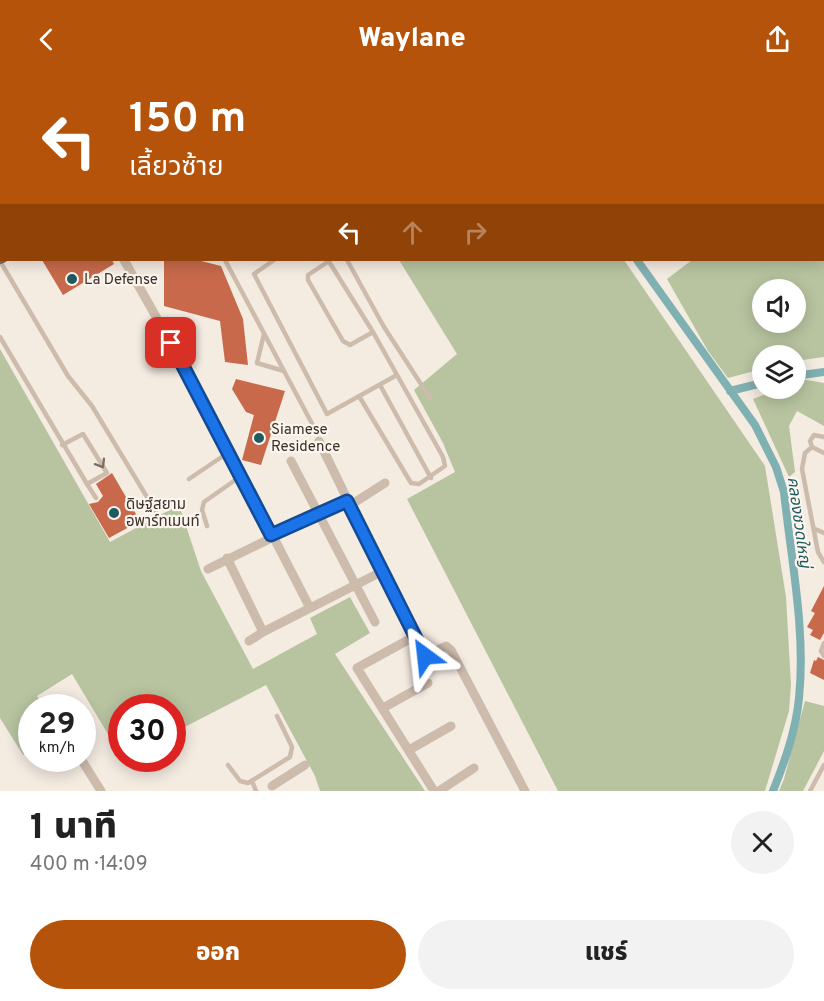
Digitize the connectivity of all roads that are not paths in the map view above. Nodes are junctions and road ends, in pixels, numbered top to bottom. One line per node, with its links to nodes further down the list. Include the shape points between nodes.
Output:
1 (2, 261): 30 (lane, via 68,376 92,406)
2 (125, 261): 20 (street)
3 (226, 261): 9 (lane)
4 (273, 261): 14 (lane, via 254,274 327,414)
5 (327, 261): 8 (lane, via 308,280 344,341 350,345)
6 (329, 261): 8 (lane)
7 (348, 261): 15 (lane)
8 (373, 332): 12 (lane)
9 (264, 333): 11 (lane); 11 (lane, via 257,363)
10 (0, 337): 18 (lane)
11 (284, 371): 16 (lane)
12 (397, 375): 13 (lane); 24 (lane, via 445,462)
13 (380, 385): 14 (lane); 24 (lane)
14 (359, 396): 24 (lane, via 411,483 416,485)
15 (430, 398)
16 (318, 437): 29 (street)
17 (824, 437): 19 (lane, via 814,435)
18 (62, 445): 27 (lane); 27 (lane, one-way to 27, via 83,434 106,473)
19 (812, 447): 21 (lane); 33 (lane, via 805,453 802,469)
20 (229, 452): 23 (street); 25 (lane)
21 (824, 453)
22 (291, 461): 31 (street)
23 (241, 476): 32 (lane, via 204,502); 35 (street)
24 (431, 478)
25 (189, 479)
26 (385, 483): 29 (street)
27 (87, 484): 28 (lane)
28 (96, 498)
29 (348, 503): 31 (street); 39 (street)
30 (156, 512)
31 (319, 514): 35 (street); 40 (street)
32 (207, 526)
33 (815, 529): 34 (lane); 37 (lane, via 819,557)
34 (824, 533)
35 (271, 535): 36 (street); 41 (street)
36 (227, 558): 38 (street); 43 (street)
37 (824, 562)
38 (208, 569)
39 (381, 572): 40 (street); 65 (street, via 425,656 446,646 451,650)
40 (355, 585): 41 (street); 42 (street)
41 (310, 608): 43 (street)
42 (375, 622)
43 (263, 632): 44 (street)
44 (249, 640)
45 (408, 640): 49 (street, via 357,668)
46 (824, 643): 47 (lane)
47 (824, 656)
48 (428, 683): 49 (street)
49 (383, 708): 52 (street)
50 (277, 716): 53 (lane, via 292,747)
51 (451, 726): 52 (street)
52 (409, 750): 64 (street)
53 (290, 757): 56 (lane); 59 (lane)
54 (228, 765): 59 (lane, via 240,781)
55 (824, 765): 66 (lane)
56 (301, 767): 60 (street)
57 (474, 768): 64 (street)
58 (89, 772): 61 (street)
59 (252, 781): 62 (lane)
60 (274, 789): 63 (street)
61 (101, 791)
62 (256, 791)
63 (263, 791)
64 (436, 791)
65 (525, 791)
66 (810, 791)

